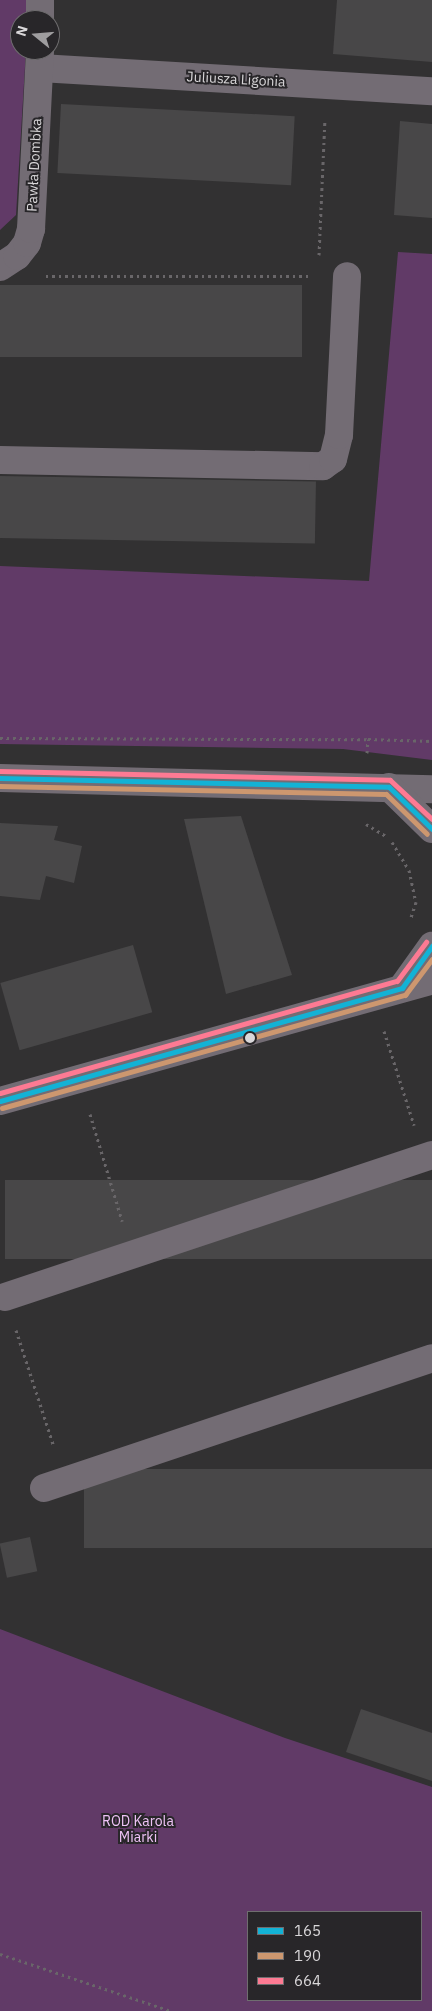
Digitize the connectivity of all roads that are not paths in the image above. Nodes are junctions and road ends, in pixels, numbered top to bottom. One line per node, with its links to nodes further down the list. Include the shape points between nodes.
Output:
1 (40, 60): 4 (street, Pawła Dombka, via 31,229 22,250)
2 (52, 60): 3 (street, Juliusza Ligonia)
3 (432, 91)
4 (0, 267)
5 (347, 276): 6 (street, via 339,435 333,458 323,466)
6 (0, 460)
7 (0, 778): 8 (street)
8 (377, 786): 9 (street); 10 (street)
9 (432, 790)
10 (432, 829)
11 (432, 946): 13 (street)
12 (432, 980): 13 (street)
13 (402, 988): 14 (street)
14 (0, 1101)
15 (428, 1157): 16 (street)
16 (5, 1297)
17 (432, 1358): 18 (street)
18 (54, 1485)

